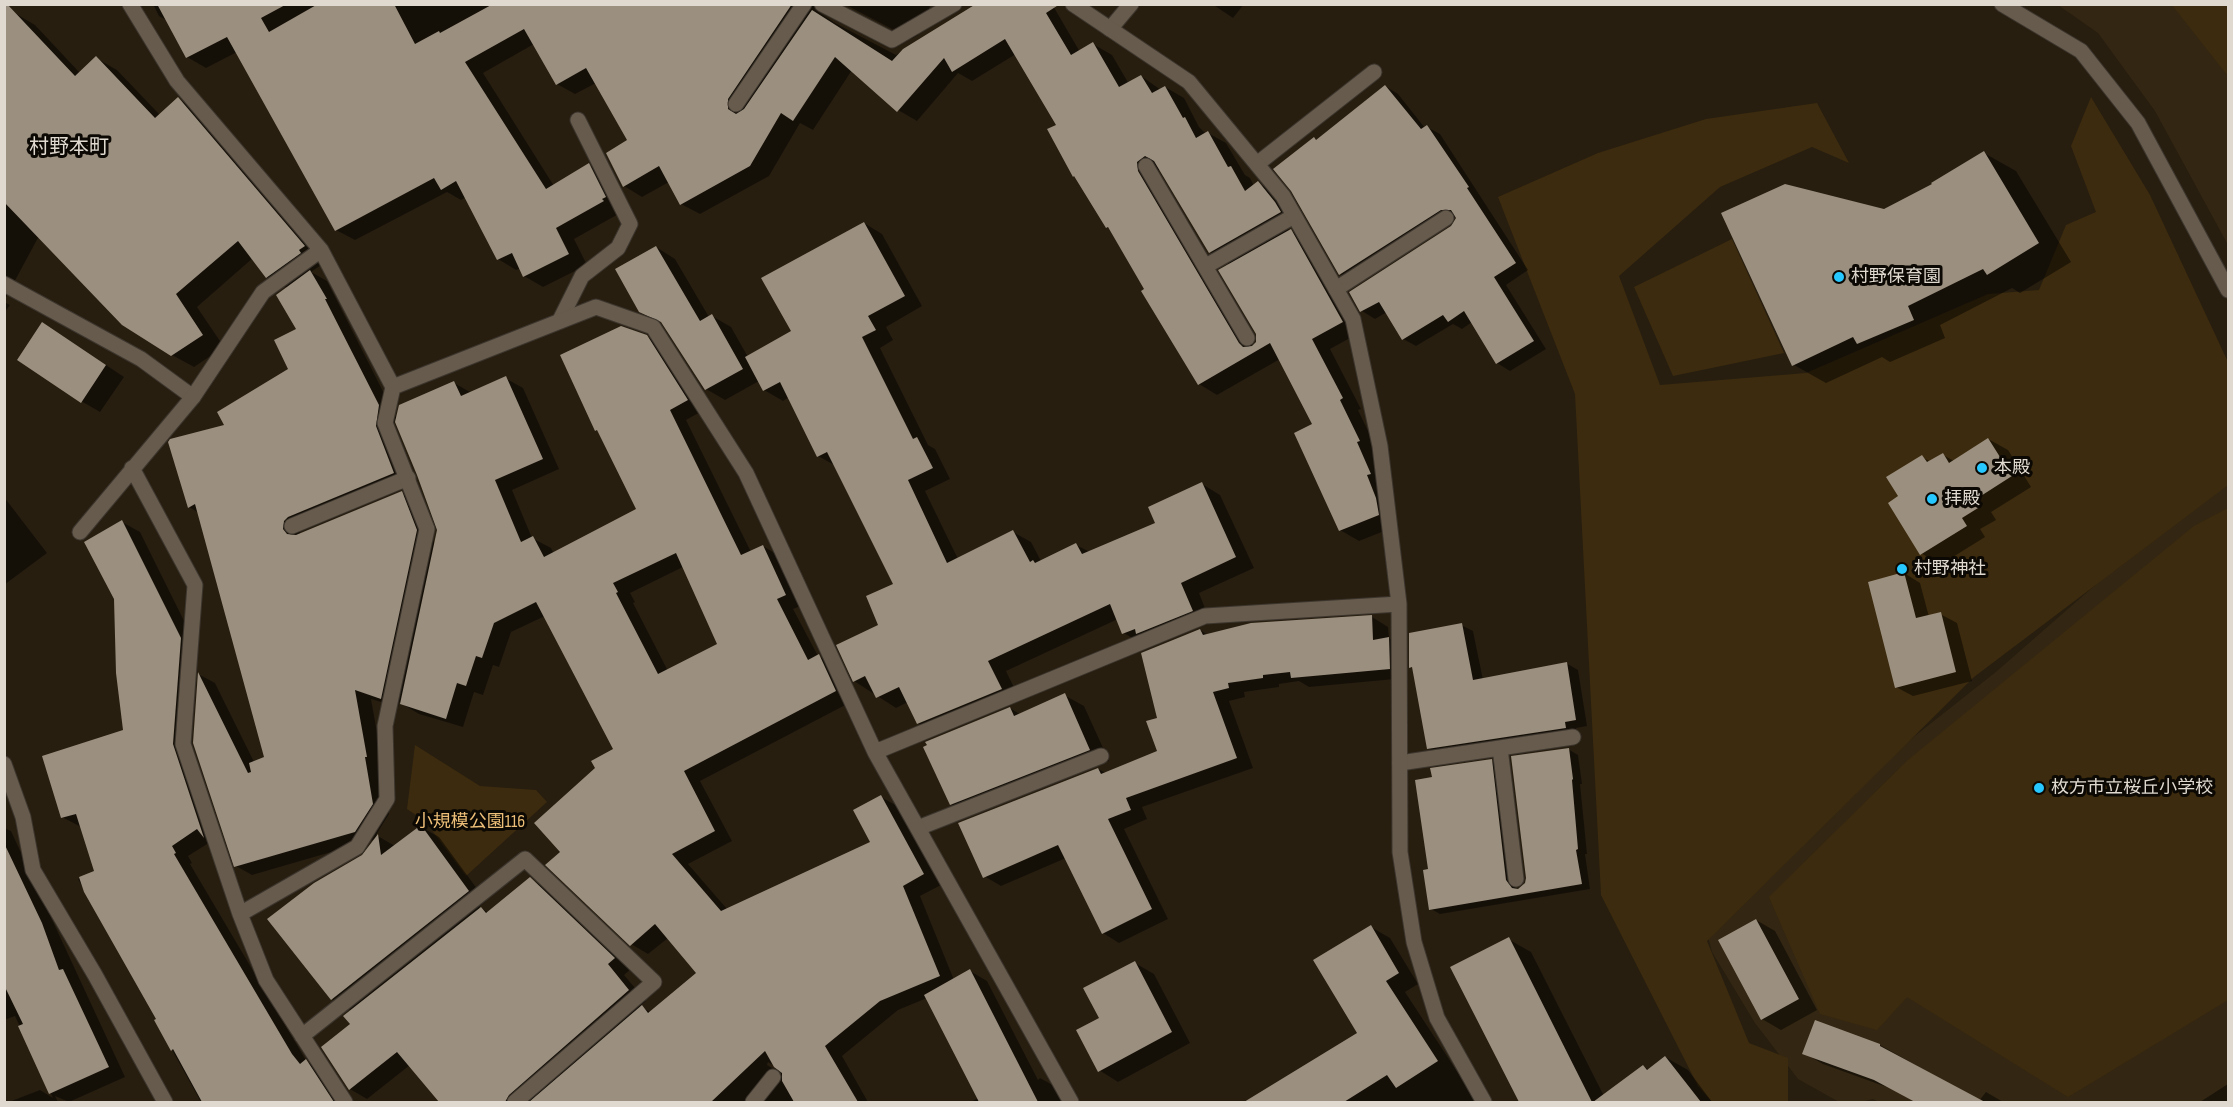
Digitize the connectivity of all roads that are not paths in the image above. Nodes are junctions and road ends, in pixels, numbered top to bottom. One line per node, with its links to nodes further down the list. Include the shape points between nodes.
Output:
1 (130, 4): 16 (street, via 177,81)
2 (804, 4): 10 (street)
3 (822, 4): 4 (street, via 892,40)
4 (954, 4)
5 (1073, 4): 8 (street)
6 (1131, 4): 8 (street)
7 (2002, 4): 20 (street, via 2081,51 2138,123)
8 (1110, 29): 12 (street, via 1189,82)
9 (1374, 72): 12 (street)
10 (736, 104)
11 (578, 120): 21 (street, via 630,224 618,248 582,276)
12 (1257, 164): 14 (street)
13 (1146, 166): 17 (street)
14 (1294, 216): 17 (street); 19 (street)
15 (1446, 219): 19 (street)
16 (321, 250): 23 (street); 24 (street, via 263,292)
17 (1206, 266): 22 (street)
18 (4, 284): 24 (street, via 141,359)
19 (1336, 289): 29 (street, via 1353,320 1378,435)
20 (2229, 290)
21 (560, 320): 23 (street); 32 (street, via 596,307 653,327 746,473)
22 (1247, 338)
23 (393, 387): 26 (street, via 385,423)
24 (193, 397): 25 (street)
25 (132, 468): 28 (street); 38 (street, via 195,585 183,744)
26 (408, 478): 27 (street); 38 (street, via 428,529 385,726 387,799 357,847)
27 (292, 526)
28 (80, 532)
29 (1399, 604): 32 (street, via 1205,616); 34 (street)
30 (1574, 737): 31 (street)
31 (1500, 748): 34 (street); 37 (street)
32 (875, 752): 36 (street)
33 (1101, 756): 36 (street)
34 (1400, 763): 46 (street, via 1400,852 1414,942 1437,1018)
35 (4, 764): 41 (street, via 23,816 33,870 95,975)
36 (918, 828): 45 (street)
37 (1516, 879)
38 (240, 914): 39 (street, via 266,980)
39 (302, 1036): 42 (street); 43 (street, via 525,859 654,982)
40 (773, 1077): 44 (street)
41 (162, 1102)
42 (345, 1102)
43 (515, 1102)
44 (753, 1102)
45 (1071, 1102)
46 (1484, 1102)

